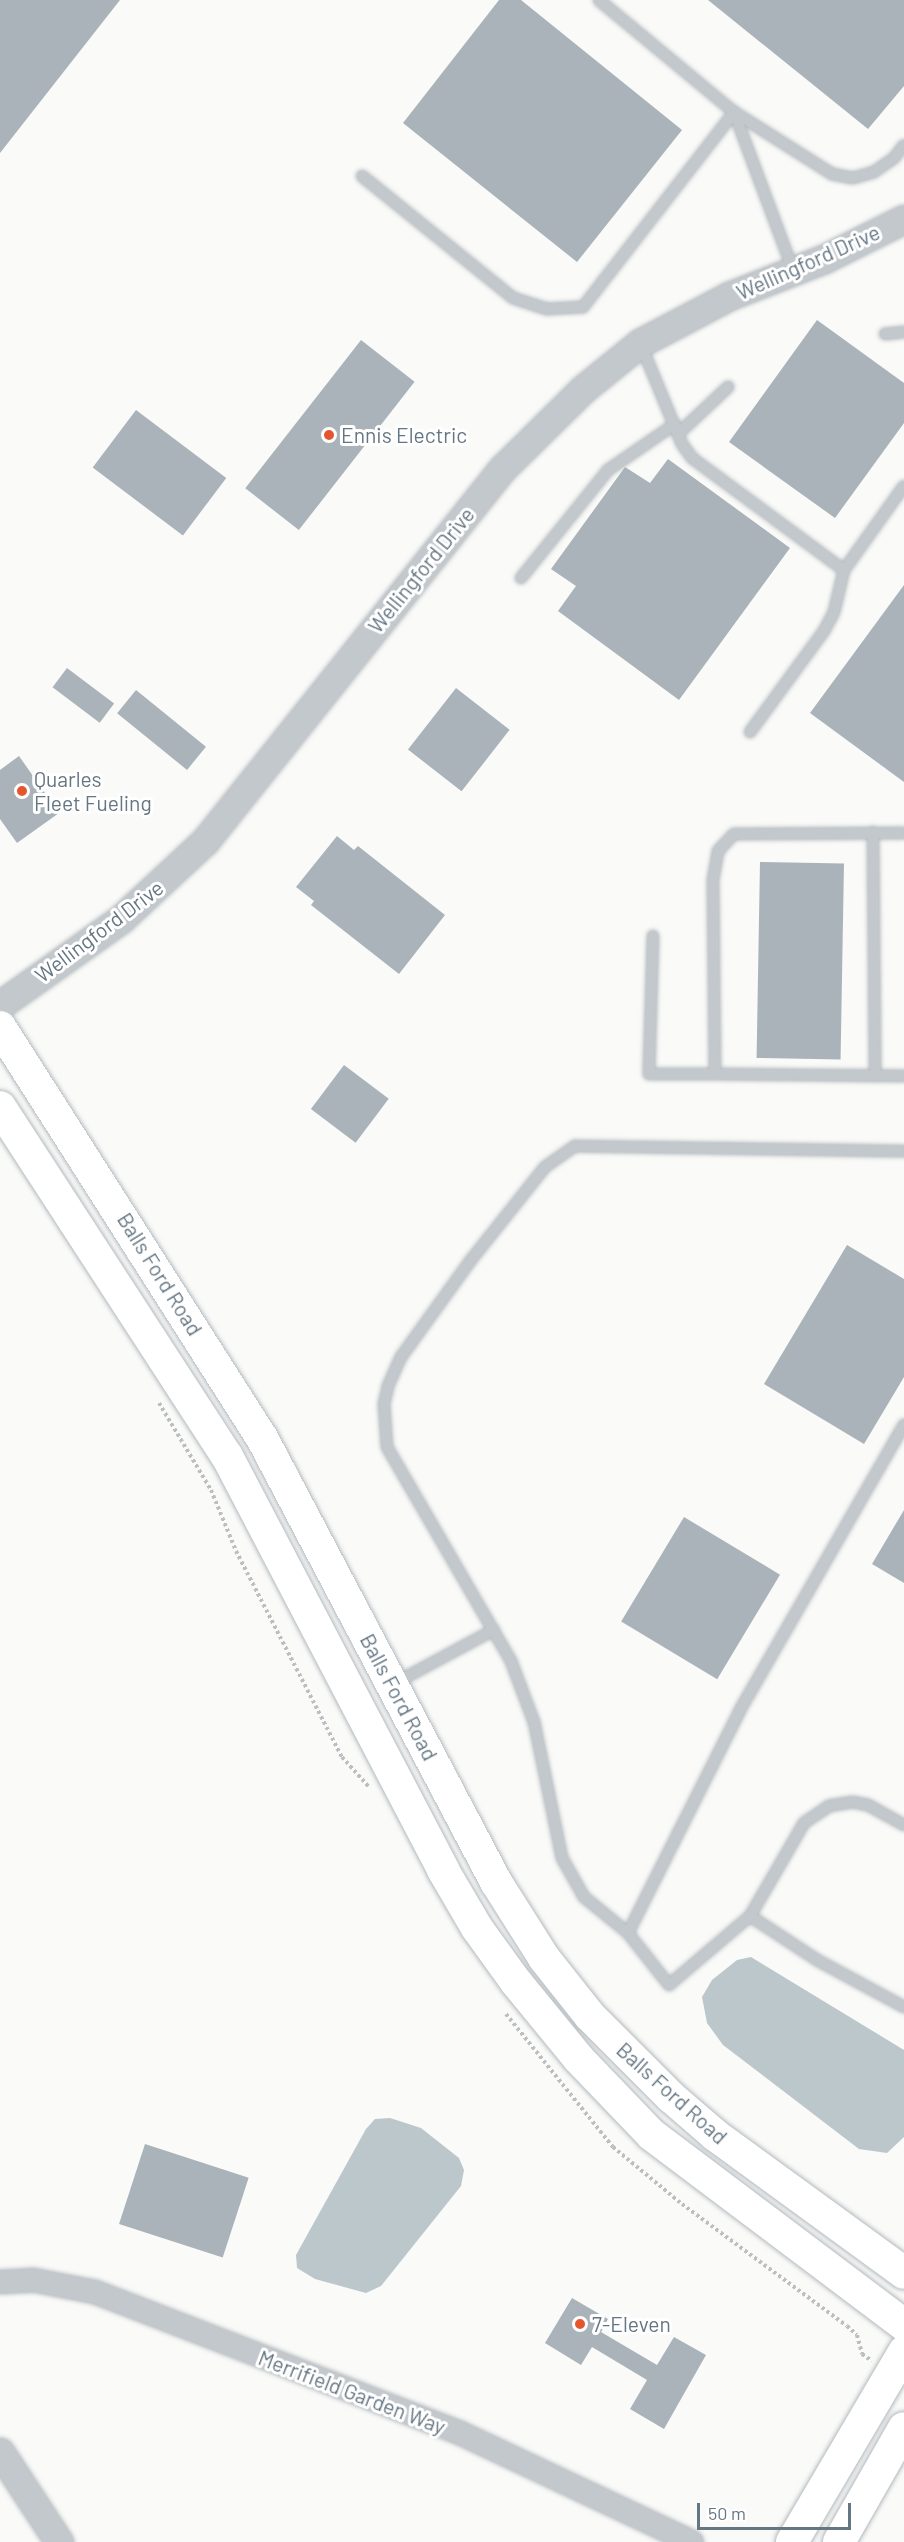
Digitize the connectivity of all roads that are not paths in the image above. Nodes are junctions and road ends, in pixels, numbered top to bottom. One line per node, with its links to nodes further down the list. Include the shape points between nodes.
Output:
1 (599, 0): 2 (lane)
2 (734, 111): 3 (lane, via 832,174 853,178 874,172); 4 (lane, via 583,307 547,309 513,298); 6 (lane)
3 (904, 145)
4 (362, 176)
5 (904, 219): 6 (street, Wellingford Drive)
6 (793, 270): 9 (street, Wellingford Drive, via 729,296)
7 (904, 332): 8 (lane)
8 (885, 334)
9 (640, 343): 11 (lane); 19 (street, Wellingford Drive, via 582,390 503,468 189,857 121,919)
10 (728, 387): 11 (lane)
11 (676, 429): 13 (lane, via 692,458); 14 (lane, via 608,470)
12 (904, 486): 13 (lane)
13 (844, 570): 15 (lane, via 834,612 824,631)
14 (521, 578)
15 (750, 732)
16 (873, 832): 17 (lane); 21 (lane, via 734,834 718,851 713,880); 22 (lane)
17 (904, 833)
18 (653, 936): 21 (lane, via 649,1074)
19 (0, 1005)
20 (0, 1027): 29 (main road, Balls Ford Road, via 262,1438)
21 (715, 1074): 22 (lane)
22 (875, 1076): 23 (lane)
23 (904, 1076)
24 (0, 1107): 28 (main road, Balls Ford Road, via 201,1412 253,1501)
25 (904, 1151): 27 (lane, via 592,1145 575,1146 545,1167 401,1357 384,1404 387,1447)
26 (904, 1425): 32 (lane, via 756,1681)
27 (494, 1630): 29 (lane); 32 (lane, via 511,1661 534,1722 562,1858 584,1897)
28 (324, 1639): 29 (main road, via 363,1678); 36 (main road, Balls Ford Road, via 462,1903 555,2031 670,2150)
29 (392, 1684): 34 (main road, Balls Ford Road, via 513,1910 544,1958 591,2016 671,2097 715,2135)
30 (904, 1825): 31 (lane, via 868,1805 853,1802 830,1806 804,1823)
31 (750, 1916): 32 (lane, via 669,1985); 33 (lane, via 817,1960)
32 (628, 1933)
33 (902, 2002)
34 (904, 2273)
35 (0, 2282): 41 (street, Merrifield Garden Way, via 33,2280 95,2292 460,2433)
36 (904, 2325)
37 (904, 2352): 42 (main road)
38 (904, 2428): 43 (main road)
39 (0, 2452): 40 (street)
40 (59, 2542)
41 (692, 2542)
42 (792, 2542)
43 (839, 2542)

